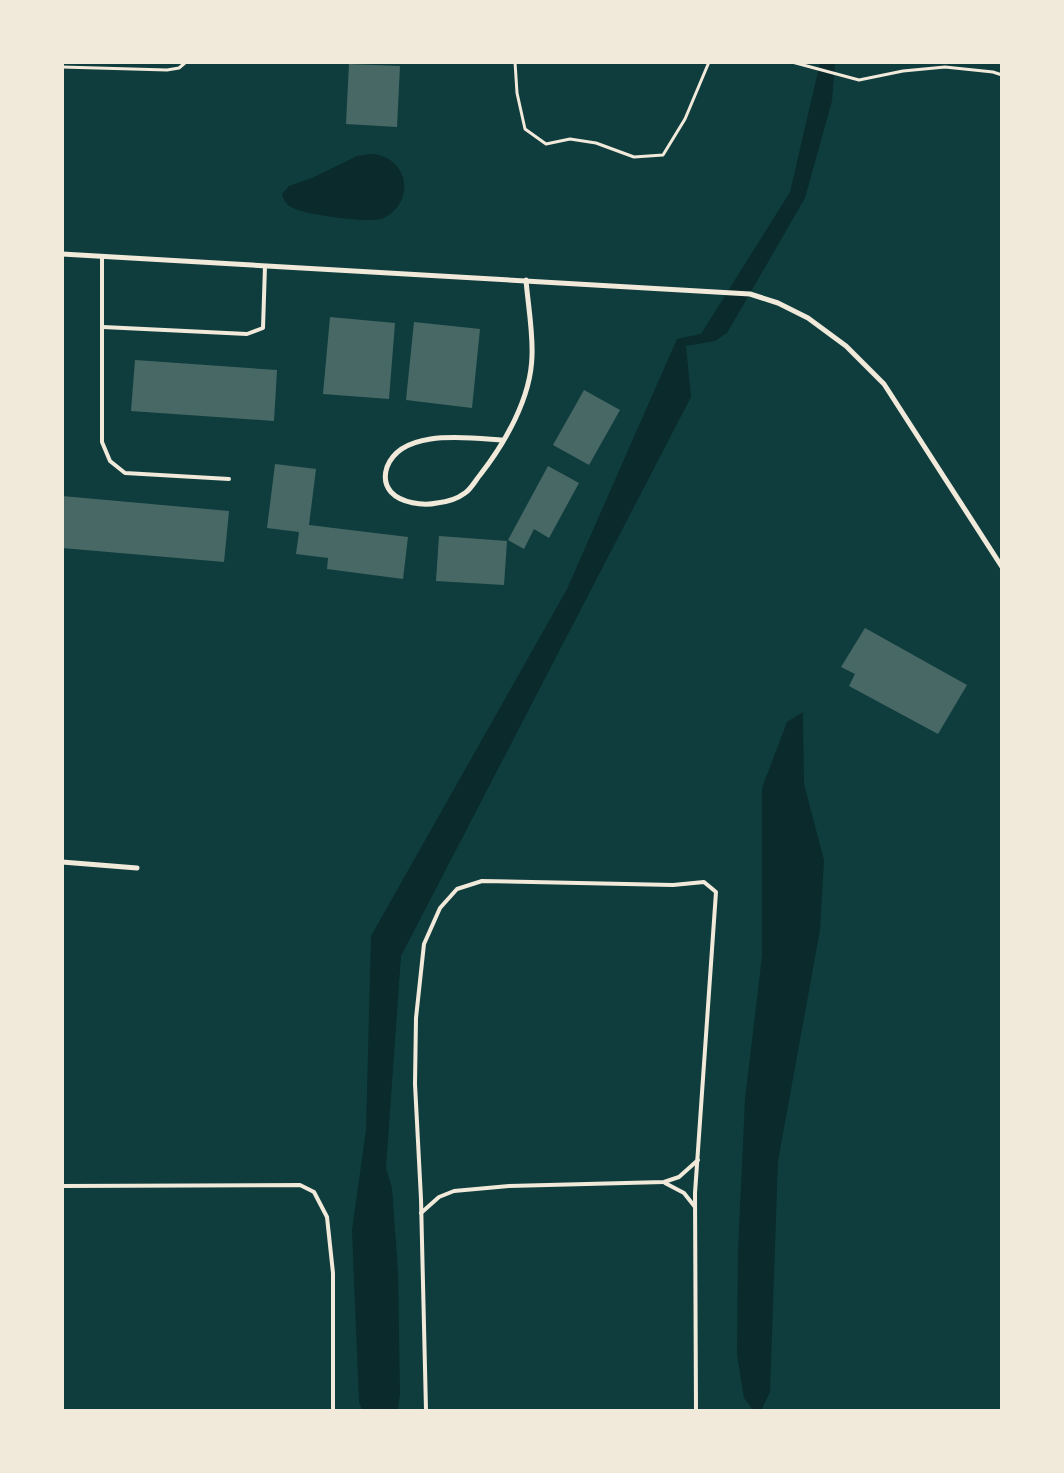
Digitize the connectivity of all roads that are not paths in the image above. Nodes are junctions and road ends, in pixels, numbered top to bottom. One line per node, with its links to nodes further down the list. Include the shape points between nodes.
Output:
1 (62, 254): 2 (street)
2 (102, 256): 3 (street); 5 (lane)
3 (265, 266): 4 (street); 5 (lane, via 263,328 246,334)
4 (526, 280): 6 (street, via 532,357 525,392); 8 (street, via 750,294 808,318 846,346 884,384)
5 (102, 327): 7 (lane, via 102,442 110,460 124,473)
6 (503, 440): 6 (street, via 496,455 466,492 449,501 433,504 404,500 391,493 385,482 392,456 415,442 465,437)
7 (228, 479)
8 (1002, 568)
9 (62, 862): 10 (street)
10 (137, 868)
11 (698, 1160): 12 (lane, via 679,1177); 14 (lane); 15 (lane, via 716,892 704,882 673,885 482,881 457,889 440,908 424,944 416,1018 415,1084)
12 (664, 1182): 14 (lane, via 684,1193); 15 (lane, via 509,1186 454,1191 439,1197)
13 (62, 1186): 16 (lane, via 300,1185 314,1192 327,1217 333,1273)
14 (696, 1207): 18 (lane)
15 (421, 1213): 17 (lane)
16 (333, 1410)
17 (426, 1410)
18 (696, 1410)

